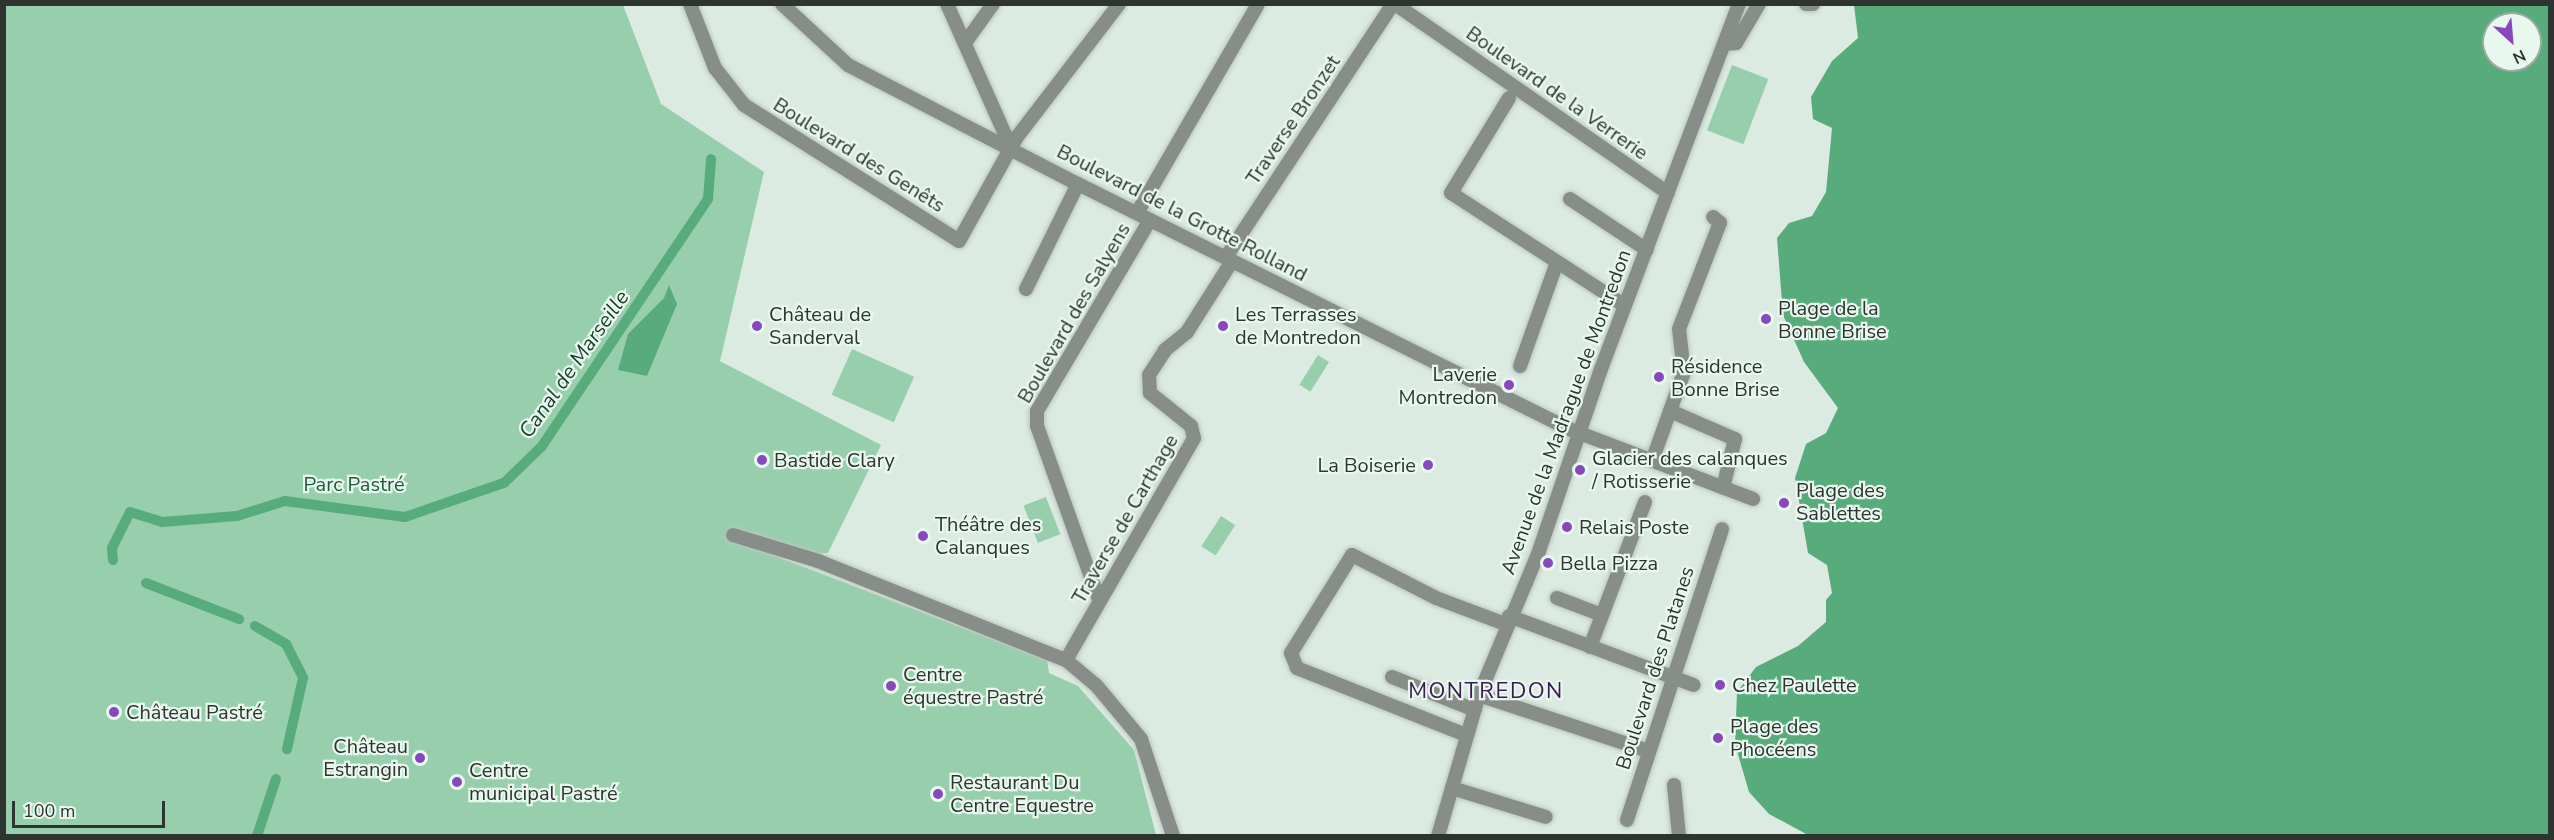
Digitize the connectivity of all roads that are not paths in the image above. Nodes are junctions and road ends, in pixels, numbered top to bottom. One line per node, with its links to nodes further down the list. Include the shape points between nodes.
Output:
1 (690, 4): 15 (street, Boulevard des Genêts, via 715,68 744,105 959,241)
2 (782, 4): 15 (street, Boulevard de la Grotte Rolland, via 848,65)
3 (947, 4): 12 (street)
4 (993, 4): 12 (street)
5 (1119, 4): 15 (street)
6 (1258, 4): 19 (street)
7 (1394, 4): 17 (street, Boulevard de la Verrerie); 23 (street, Traverse Bronzet)
8 (1739, 4): 13 (street, Avenue de la Madrague de Montredon)
9 (1759, 4): 13 (street, via 1736,43)
10 (1806, 4): 11 (street)
11 (1813, 4)
12 (965, 43): 15 (street)
13 (1724, 44): 17 (street, Avenue de la Madrague de Montredon)
14 (1509, 98): 24 (street, via 1451,194)
15 (1011, 148): 16 (street, Boulevard de la Grotte Rolland)
16 (1078, 184): 19 (street, Boulevard de la Grotte Rolland); 25 (street)
17 (1668, 193): 22 (street, Avenue de la Madrague de Montredon)
18 (1570, 199): 22 (street)
19 (1137, 213): 21 (street, Boulevard de la Grotte Rolland)
20 (1713, 217): 28 (street, via 1720,223 1679,329 1684,372)
21 (1150, 220): 23 (street, Boulevard de la Grotte Rolland); 36 (street, Boulevard des Salyens, via 1037,411 1037,426)
22 (1647, 250): 26 (street, Avenue de la Madrague de Montredon)
23 (1229, 259): 29 (street, Boulevard de la Grotte Rolland); 36 (street, Traverse de Carthage, via 1187,333 1165,350 1149,375 1148,388 1191,426 1194,438)
24 (1557, 262): 26 (street); 27 (street)
25 (1026, 289)
26 (1625, 306): 29 (street, Avenue de la Madrague de Montredon)
27 (1520, 366)
28 (1670, 411): 30 (street); 31 (street, via 1735,439)
29 (1579, 434): 30 (street, Boulevard de la Grotte Rolland); 39 (street, Avenue de la Madrague de Montredon, via 1538,554)
30 (1652, 461): 31 (street, Boulevard de la Grotte Rolland)
31 (1723, 488): 32 (street, Boulevard de la Grotte Rolland)
32 (1753, 499)
33 (1645, 502): 38 (street)
34 (1722, 529): 43 (street, Boulevard des Platanes)
35 (733, 535): 41 (street, via 818,561)
36 (1098, 597): 41 (street, Traverse de Carthage)
37 (1557, 598): 38 (street)
38 (1602, 615): 40 (street)
39 (1508, 620): 40 (street); 45 (street, Avenue de la Madrague de Montredon); 47 (street, via 1436,598 1352,555 1289,658 1297,669)
40 (1590, 647): 43 (street)
41 (1066, 660): 53 (street, via 1096,685 1142,739)
42 (1392, 677): 46 (street)
43 (1670, 677): 44 (street); 52 (street, Boulevard des Platanes)
44 (1694, 685)
45 (1479, 695): 46 (street, Avenue de la Madrague de Montredon); 48 (street)
46 (1475, 710): 47 (street, Avenue de la Madrague de Montredon)
47 (1466, 735): 50 (street, Avenue de la Madrague de Montredon)
48 (1642, 748)
49 (1674, 785): 55 (street)
50 (1452, 788): 51 (street); 54 (street, Avenue de la Madrague de Montredon)
51 (1546, 817)
52 (1627, 820)
53 (1173, 836)
54 (1438, 836)
55 (1679, 836)

